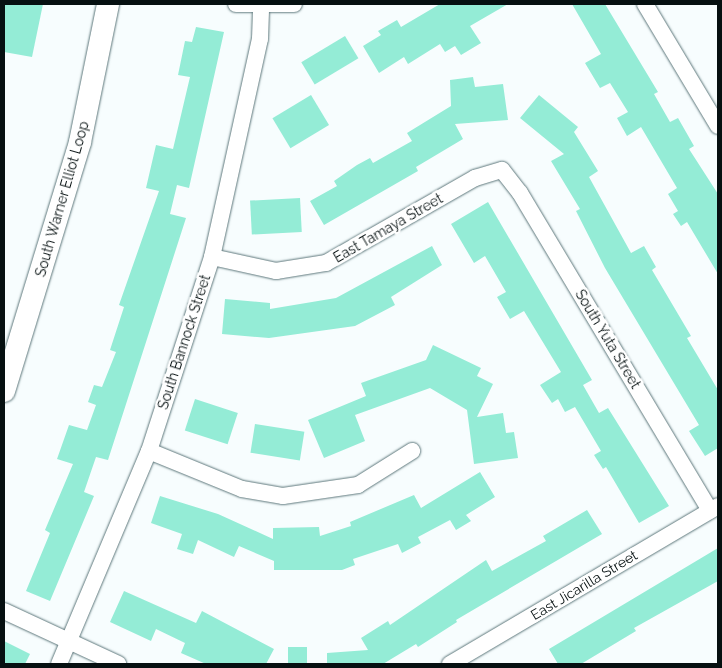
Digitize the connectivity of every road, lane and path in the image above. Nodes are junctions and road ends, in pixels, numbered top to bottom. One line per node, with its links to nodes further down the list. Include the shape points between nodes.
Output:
1 (108, 4): 9 (main road, South Warner Elliot Loop, via 80,142)
2 (236, 4): 5 (street)
3 (294, 4): 5 (street)
4 (645, 4): 6 (street)
5 (261, 5): 8 (street, South Bannock Street, via 260,39)
6 (718, 126)
7 (502, 170): 8 (street, East Tamaya Street, via 475,178 326,263 276,271); 12 (street, South Yuta Street, via 520,193)
8 (212, 257): 10 (street, South Bannock Street)
9 (4, 391)
10 (150, 451): 11 (street, via 242,489 282,496 358,485); 14 (street, South Bannock Street)
11 (412, 451)
12 (714, 508): 17 (street, East Jicarilla Street)
13 (4, 611): 14 (street)
14 (70, 642): 15 (street, South Bannock Street); 16 (street)
15 (59, 664)
16 (118, 664)
17 (450, 664)

